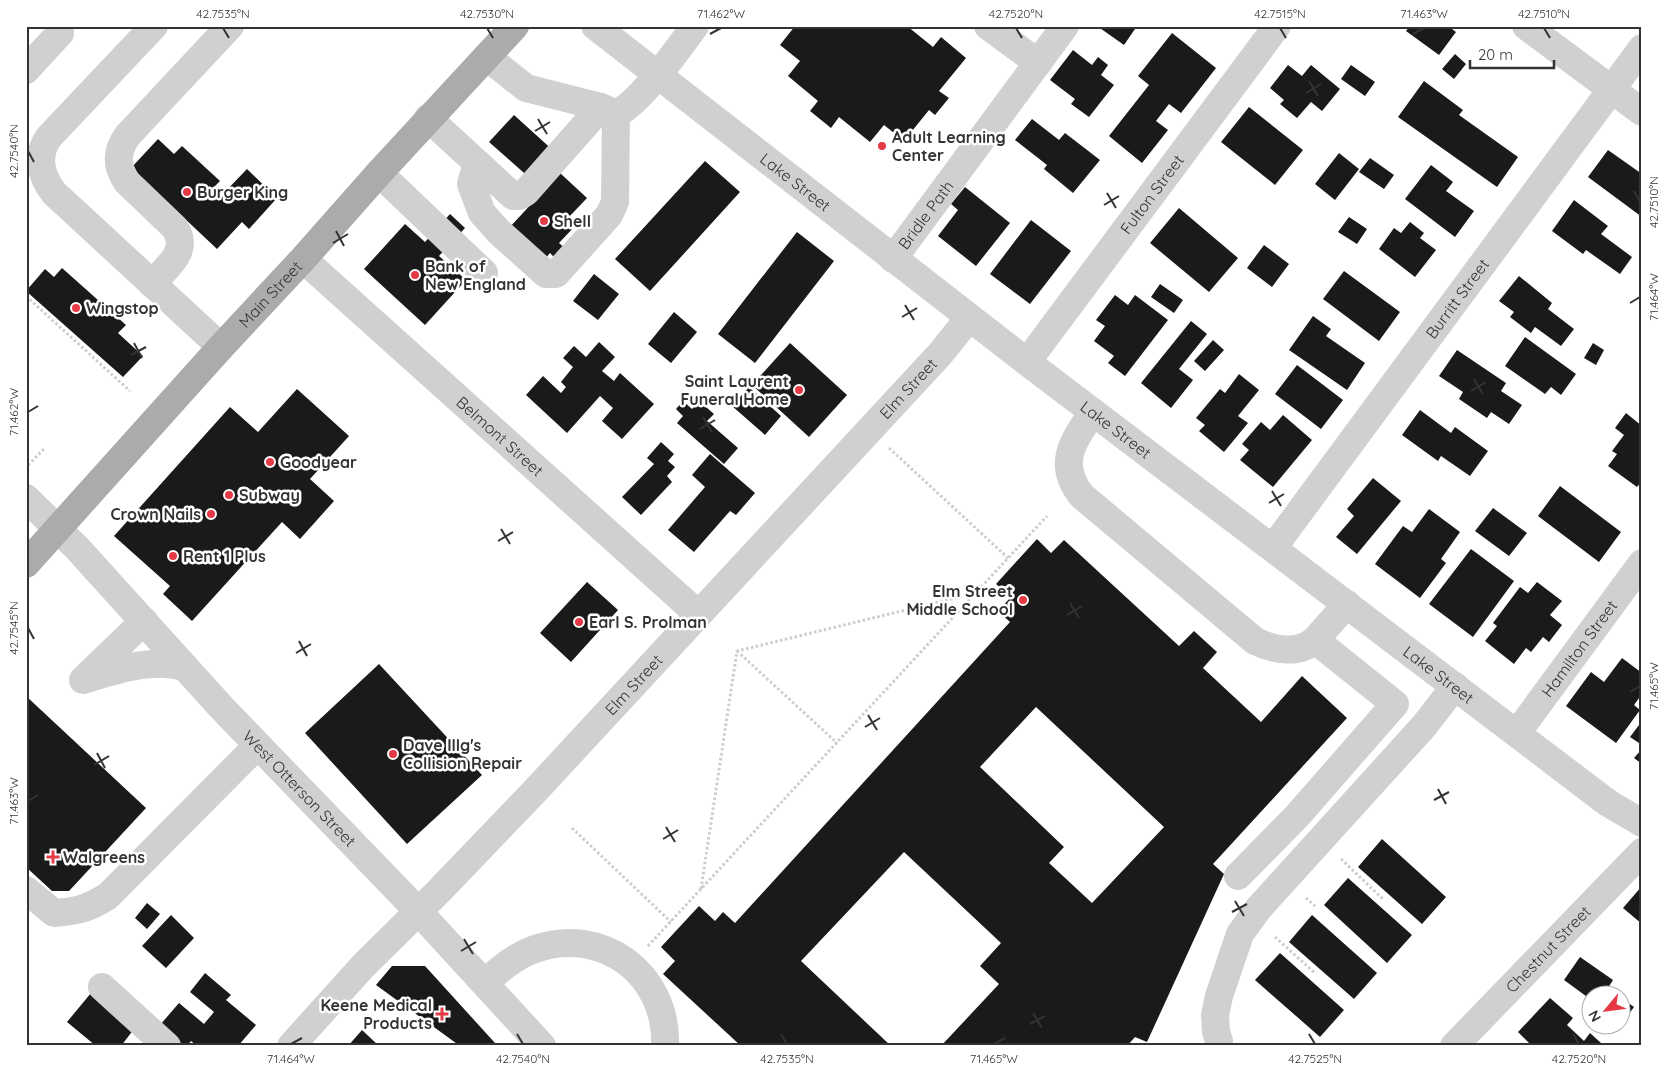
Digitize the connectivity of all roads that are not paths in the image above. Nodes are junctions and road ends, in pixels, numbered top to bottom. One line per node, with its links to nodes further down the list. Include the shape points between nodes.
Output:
1 (154, 26): 25 (street, via 49,137 40,159 45,179 54,193)
2 (230, 26): 25 (street, via 122,142 118,158 122,175 179,235 178,254)
3 (516, 26): 12 (main road, Main Street)
4 (595, 26): 15 (street, Lake Street)
5 (695, 26): 15 (street)
6 (988, 26): 13 (street)
7 (1065, 26): 13 (street, Bridle Path)
8 (1277, 26): 28 (street, Fulton Street)
9 (1526, 26): 16 (street)
10 (60, 33): 14 (street)
11 (1642, 48): 16 (street, Burritt Street)
12 (487, 57): 17 (street, via 526,88); 19 (main road, Main Street)
13 (1038, 63): 23 (street, Bridle Path)
14 (26, 70)
15 (657, 75): 17 (street, via 625,110); 23 (street, Lake Street)
16 (1612, 88): 18 (street); 32 (street, Burritt Street)
17 (608, 110): 20 (street, via 519,196 513,196); 20 (street, via 615,202 609,215 556,274 546,274 482,213 471,184)
18 (1642, 112)
19 (428, 118): 20 (street); 21 (main road, Main Street)
20 (477, 163)
21 (379, 173): 22 (main road, Main Street); 24 (street)
22 (303, 258): 27 (main road, Main Street); 36 (street, Belmont Street)
23 (893, 259): 26 (street, Lake Street)
24 (484, 273)
25 (152, 284): 27 (street)
26 (969, 318): 28 (street, Lake Street); 36 (street, Elm Street, via 940,354)
27 (221, 347): 31 (main road, Main Street)
28 (1028, 362): 29 (street, Lake Street)
29 (1093, 412): 32 (street, Lake Street); 38 (street, via 1075,439 1068,461 1073,484 1082,496 1255,641 1275,648 1296,650 1307,647)
30 (26, 498): 31 (street, West Otterson Street)
31 (58, 528): 33 (main road, Main Street); 37 (street, West Otterson Street)
32 (1273, 548): 35 (street, Lake Street)
33 (26, 564)
34 (1642, 564): 41 (street, Hamilton Street)
35 (1346, 604): 38 (street); 40 (street, Lake Street)
36 (698, 614): 47 (street, Elm Street)
37 (144, 621): 39 (street, West Otterson Street); 39 (street, via 83,680 132,666 160,663)
38 (1314, 640): 45 (street, via 1395,704)
39 (185, 667): 42 (street, West Otterson Street)
40 (1455, 686): 41 (street, Lake Street); 50 (street, via 1424,726 1246,924 1236,944 1216,1006)
41 (1517, 733): 43 (street, Lake Street, via 1608,803)
42 (257, 746): 46 (street, via 108,896 74,912 54,913); 47 (street, West Otterson Street)
43 (1642, 823)
44 (1642, 852): 55 (street, Chestnut Street)
45 (1238, 876)
46 (26, 890)
47 (419, 912): 48 (street, West Otterson Street); 52 (street, Elm Street, via 362,966)
48 (485, 983): 53 (street, West Otterson Street); 54 (street, via 506,964 537,948 566,943 605,950 631,965 650,987 660,1006)
49 (102, 986): 51 (street)
50 (1216, 1044)
51 (167, 1046)
52 (291, 1046)
53 (542, 1046)
54 (665, 1046)
55 (1454, 1046)

